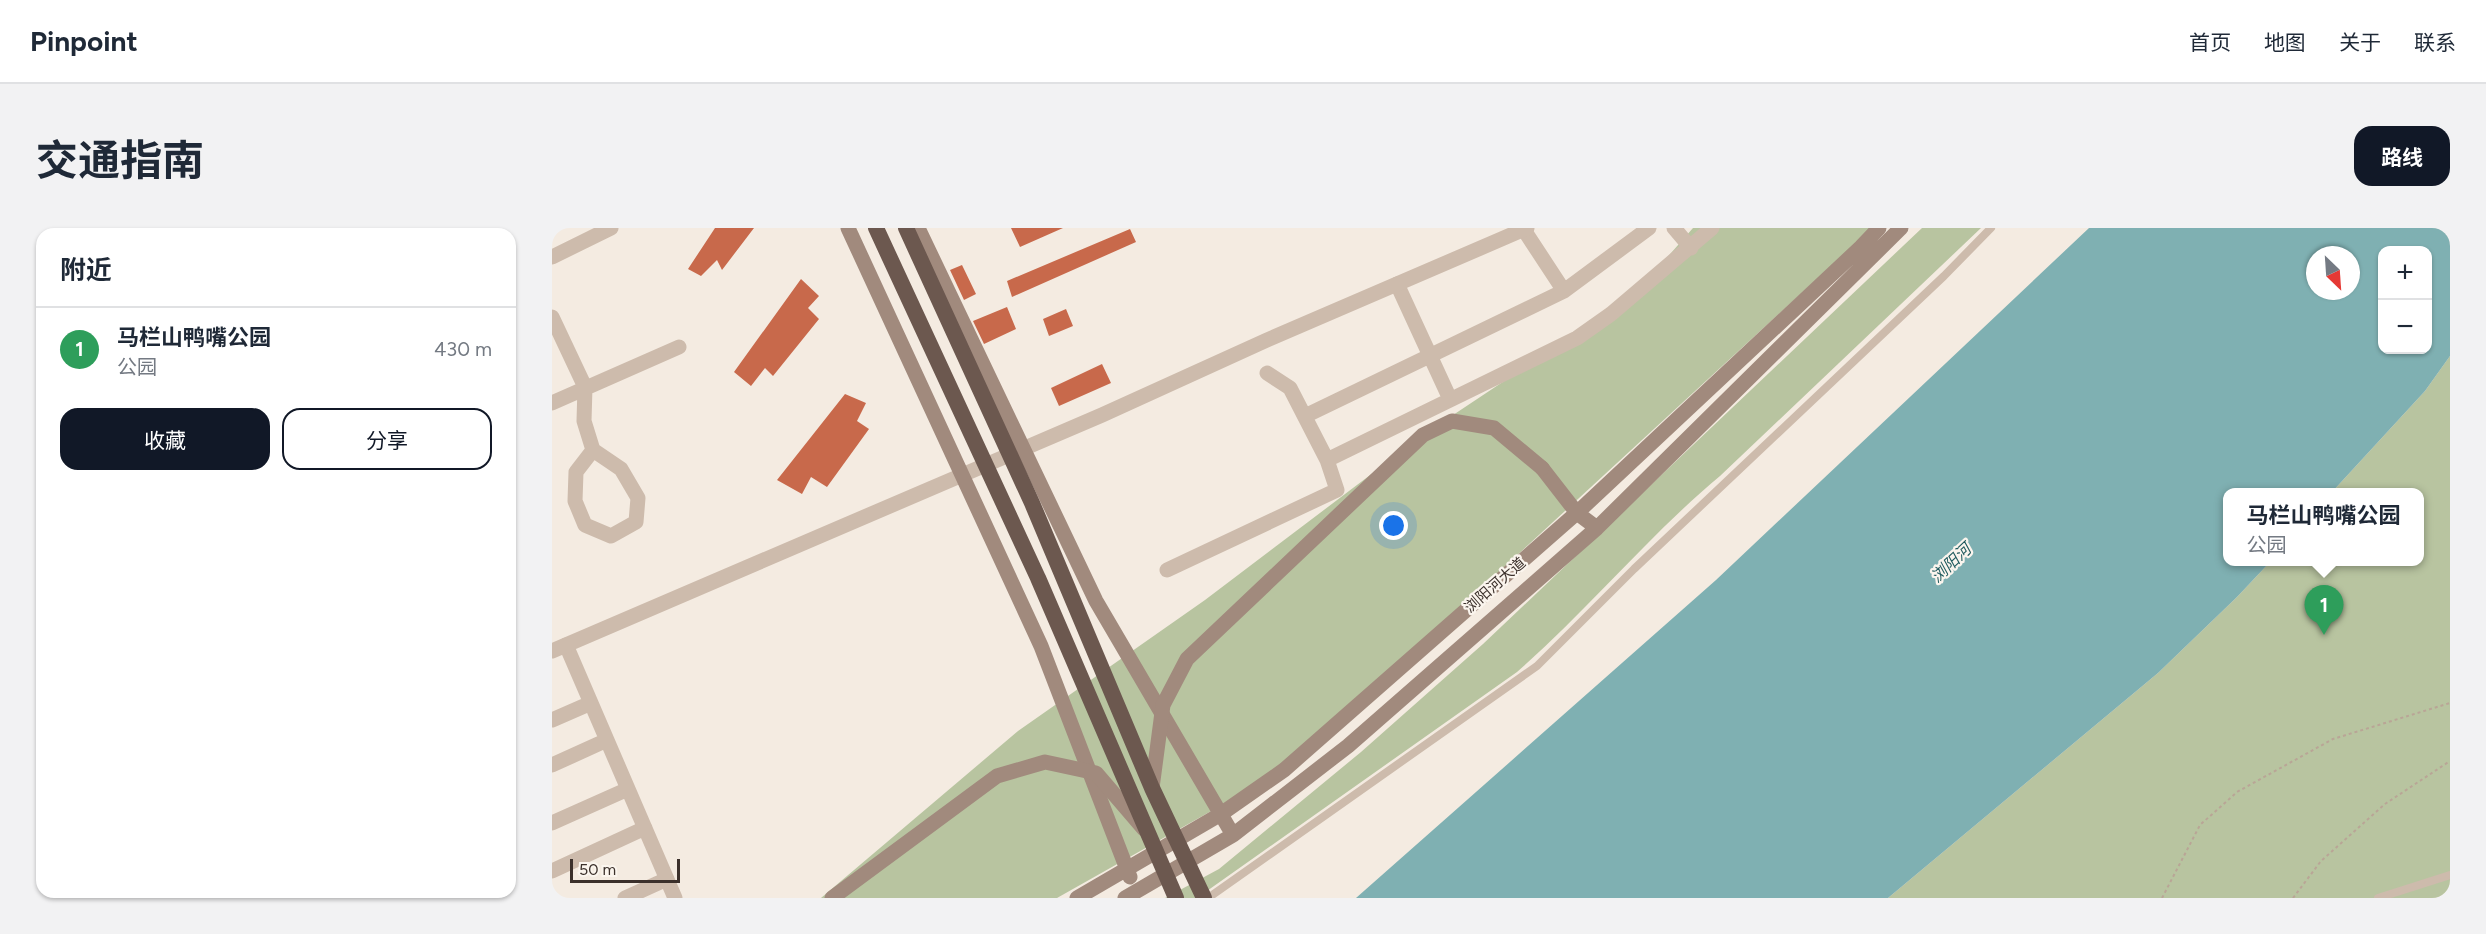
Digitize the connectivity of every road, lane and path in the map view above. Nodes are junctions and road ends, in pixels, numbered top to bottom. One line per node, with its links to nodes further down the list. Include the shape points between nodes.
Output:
1 (611, 228): 14 (street)
2 (848, 228): 28 (main road)
3 (876, 228): 44 (highway, bridge, via 1038,578)
4 (906, 228): 39 (highway, bridge, via 1032,503)
5 (918, 228): 25 (main road)
6 (1649, 228): 16 (street)
7 (1674, 228): 13 (street)
8 (1712, 228): 13 (street)
9 (1879, 228): 29 (main road, 浏阳河大道)
10 (1901, 228): 30 (main road, 浏阳河大道)
11 (1991, 228): 56 (lane, via 1537,666)
12 (1526, 229): 15 (street); 16 (street)
13 (1690, 248): 22 (street, via 1577,338)
14 (552, 257)
15 (1398, 284): 19 (street); 25 (street)
16 (1564, 291): 19 (street)
17 (552, 317): 21 (street)
18 (679, 347): 21 (street)
19 (1431, 355): 22 (street); 24 (street)
20 (1267, 373): 24 (street, via 1290,388)
21 (585, 387): 23 (street); 26 (street, via 584,421)
22 (1450, 399): 27 (street)
23 (552, 403)
24 (1305, 416): 27 (street)
25 (1023, 449): 28 (street); 41 (main road, via 1096,601)
26 (593, 450): 26 (street, via 576,472 575,501 585,525 611,536 636,522 638,498 621,469)
27 (1327, 459): 31 (street, via 1337,490)
28 (963, 476): 32 (street); 46 (main road, via 1041,646)
29 (1577, 513): 30 (main road); 39 (main road, bridge, via 1542,468 1494,428 1452,421 1423,435 1187,659 1163,705); 41 (main road, 浏阳河大道, via 1284,770)
30 (1597, 528): 45 (main road, 浏阳河大道, via 1348,746)
31 (1167, 570)
32 (559, 648): 33 (street)
33 (591, 703): 35 (street); 36 (street)
34 (2450, 703): 57 (path, via 2332,739 2237,792 2200,825)
35 (552, 720)
36 (607, 740): 38 (street); 40 (street)
37 (2450, 761): 58 (path, via 2385,804 2321,861)
38 (552, 765)
39 (1152, 788): 56 (highway, bridge)
40 (628, 789): 42 (street); 43 (street)
41 (1221, 814): 45 (main road); 46 (main road, 浏阳河大道)
42 (552, 823)
43 (645, 828): 47 (street); 49 (street)
44 (1146, 832): 53 (main road, bridge, via 1095,773 1045,762 997,776); 55 (highway, bridge)
45 (1233, 835): 50 (main road, 浏阳河大道)
46 (1128, 870): 50 (main road); 54 (main road, 浏阳河大道)
47 (552, 871)
48 (2450, 875): 59 (lane)
49 (667, 879): 51 (street); 52 (street)
50 (1130, 895)
51 (625, 898)
52 (675, 898)
53 (832, 898)
54 (1077, 898)
55 (1176, 898)
56 (1206, 898)
57 (2162, 898)
58 (2293, 898)
59 (2378, 898)

